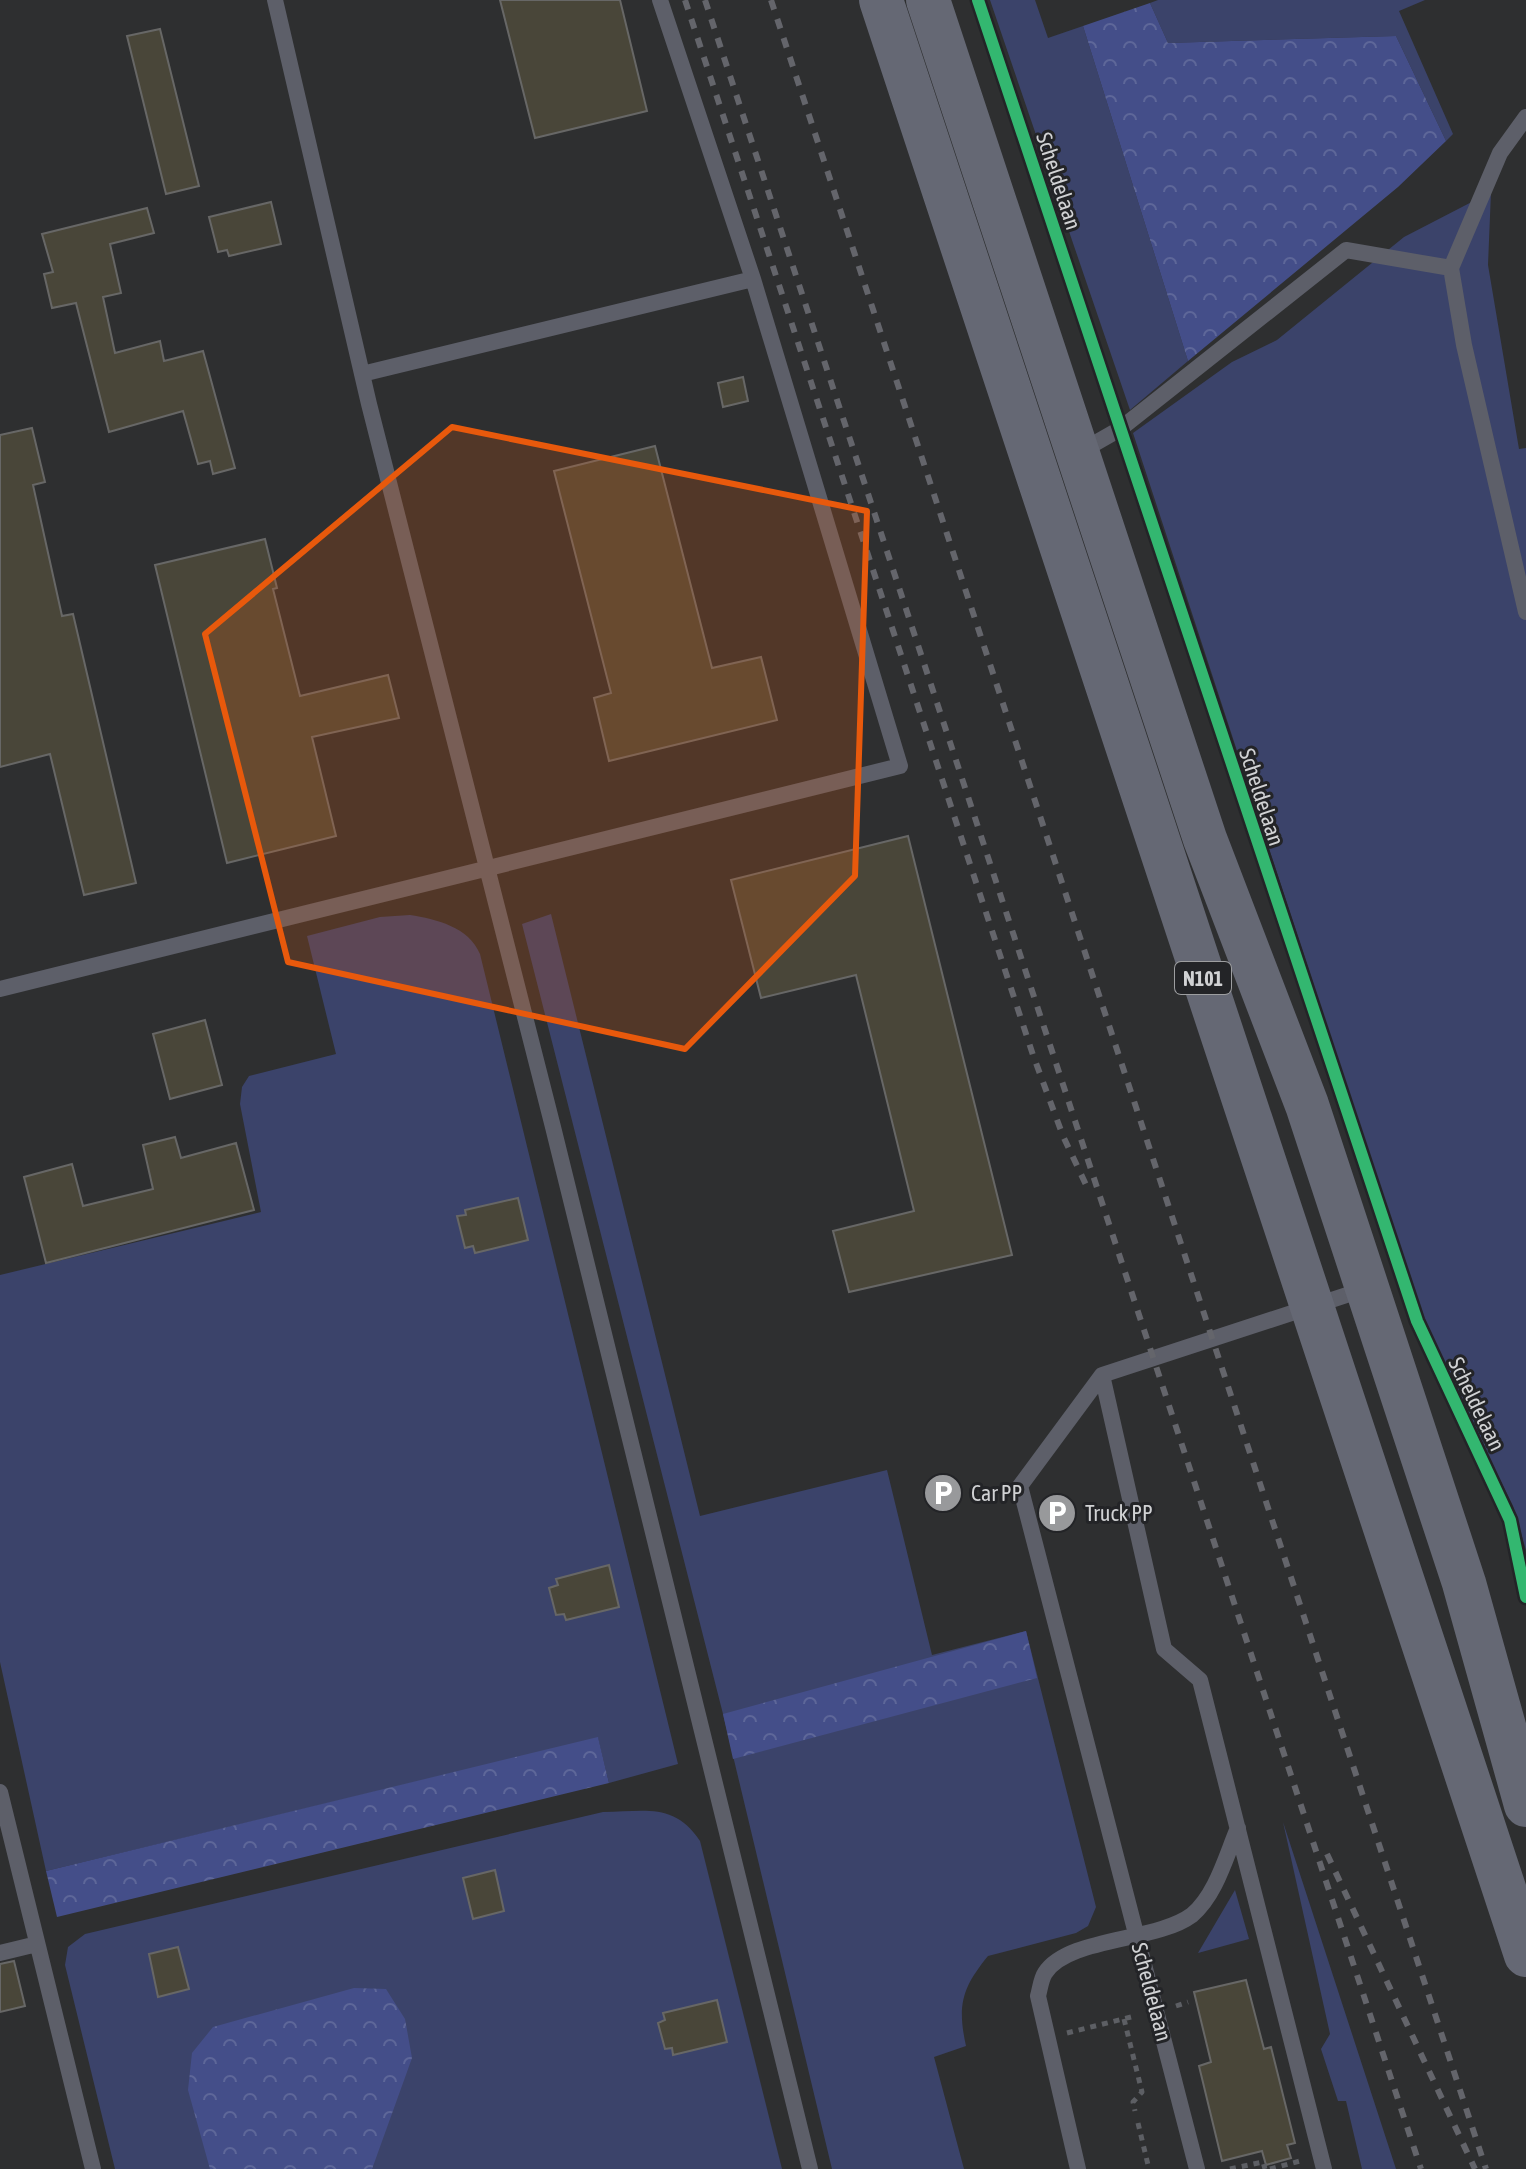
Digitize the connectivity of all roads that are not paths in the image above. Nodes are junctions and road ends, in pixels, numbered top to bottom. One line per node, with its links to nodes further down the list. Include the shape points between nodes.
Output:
1 (275, 0): 8 (lane)
2 (660, 0): 7 (lane)
3 (881, 0): 14 (main road, N101)
4 (928, 0): 9 (main road, N101)
5 (1526, 117): 6 (lane, via 1500,153)
6 (1451, 268): 9 (lane, via 1346,250 1120,429); 10 (lane)
7 (753, 279): 8 (lane); 11 (lane, via 900,766)
8 (362, 374): 11 (lane)
9 (1077, 454): 13 (main road, N101, via 1205,839 1307,1105)
10 (1526, 612)
11 (485, 868): 12 (lane); 24 (lane)
12 (0, 989)
13 (1367, 1288): 14 (lane); 17 (main road, N101, via 1464,1583)
14 (1312, 1306): 15 (lane); 22 (main road, N101)
15 (1102, 1375): 18 (lane, via 1164,1649 1200,1680); 19 (lane, Scheldelaan, via 1020,1486)
16 (0, 1792): 20 (lane)
17 (1526, 1805)
18 (1238, 1828): 19 (lane, via 1207,1897 1192,1914); 27 (lane)
19 (1137, 1935): 25 (lane, via 1060,1957 1044,1974 1038,1996); 26 (lane, Scheldelaan)
20 (37, 1944): 21 (lane); 23 (lane)
21 (0, 1953)
22 (1526, 1955)
23 (93, 2169)
24 (810, 2169)
25 (1078, 2169)
26 (1197, 2169)
27 (1324, 2169)

